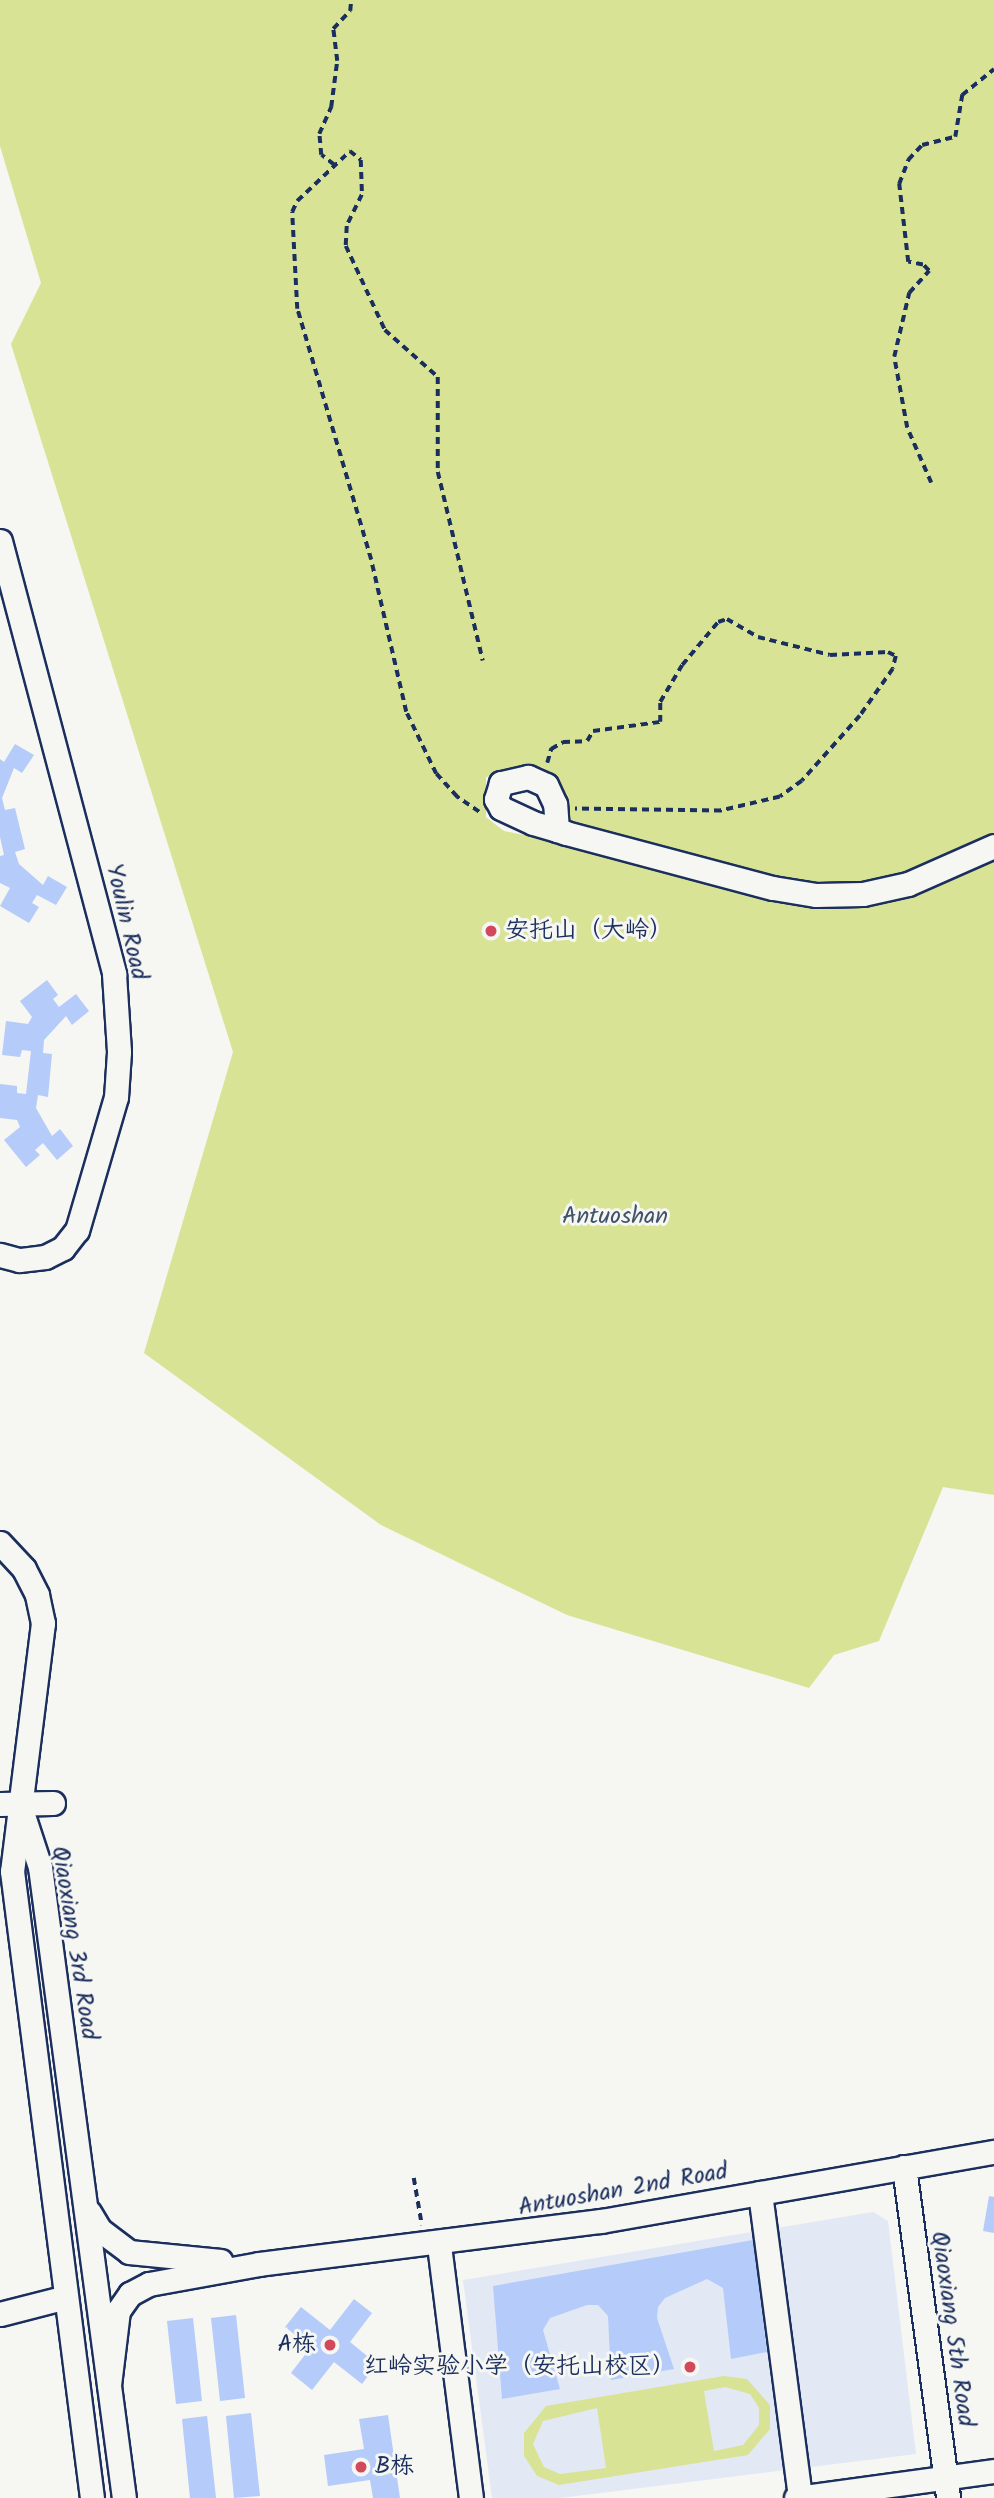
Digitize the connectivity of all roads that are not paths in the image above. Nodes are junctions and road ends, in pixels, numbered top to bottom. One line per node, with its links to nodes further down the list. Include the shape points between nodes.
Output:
1 (0, 541): 4 (street, Youlin Road, via 114,974 120,1052 116,1097 77,1230 63,1248 44,1257 19,1260)
2 (556, 819): 2 (street, via 552,793 542,782 517,777 501,783 496,799 505,811); 3 (street, via 773,888 816,895 863,894 908,884)
3 (994, 846)
4 (0, 1255)
5 (0, 1543): 6 (street, via 24,1569 37,1595 43,1623 43,1652)
6 (9, 1803): 7 (street); 11 (street, Qiaoxiang 3rd Road, via 40,1867); 14 (street, Qiaoxiang 3rd Road, via 12,1871)
7 (53, 1803)
8 (994, 2152): 9 (street, Antuoshan 2nd Road)
9 (904, 2167): 10 (street, Antuoshan 2nd Road); 18 (street, Qiaoxiang 5th Road)
10 (760, 2193): 12 (street, Antuoshan 2nd Road); 22 (street)
11 (84, 2197): 13 (street, via 100,2230 130,2252); 16 (street, Qiaoxiang 3rd Road)
12 (435, 2245): 13 (street, Antuoshan 2nd Road); 21 (street)
13 (259, 2264): 16 (street, via 164,2280 130,2294 114,2321)
14 (66, 2297): 15 (street); 19 (street, Qiaoxiang 3rd Road)
15 (0, 2314)
16 (109, 2385): 20 (street, Qiaoxiang 3rd Road)
17 (994, 2471): 18 (street)
18 (946, 2488): 22 (street)
19 (92, 2498)
20 (124, 2498)
21 (471, 2498)
22 (798, 2498)

